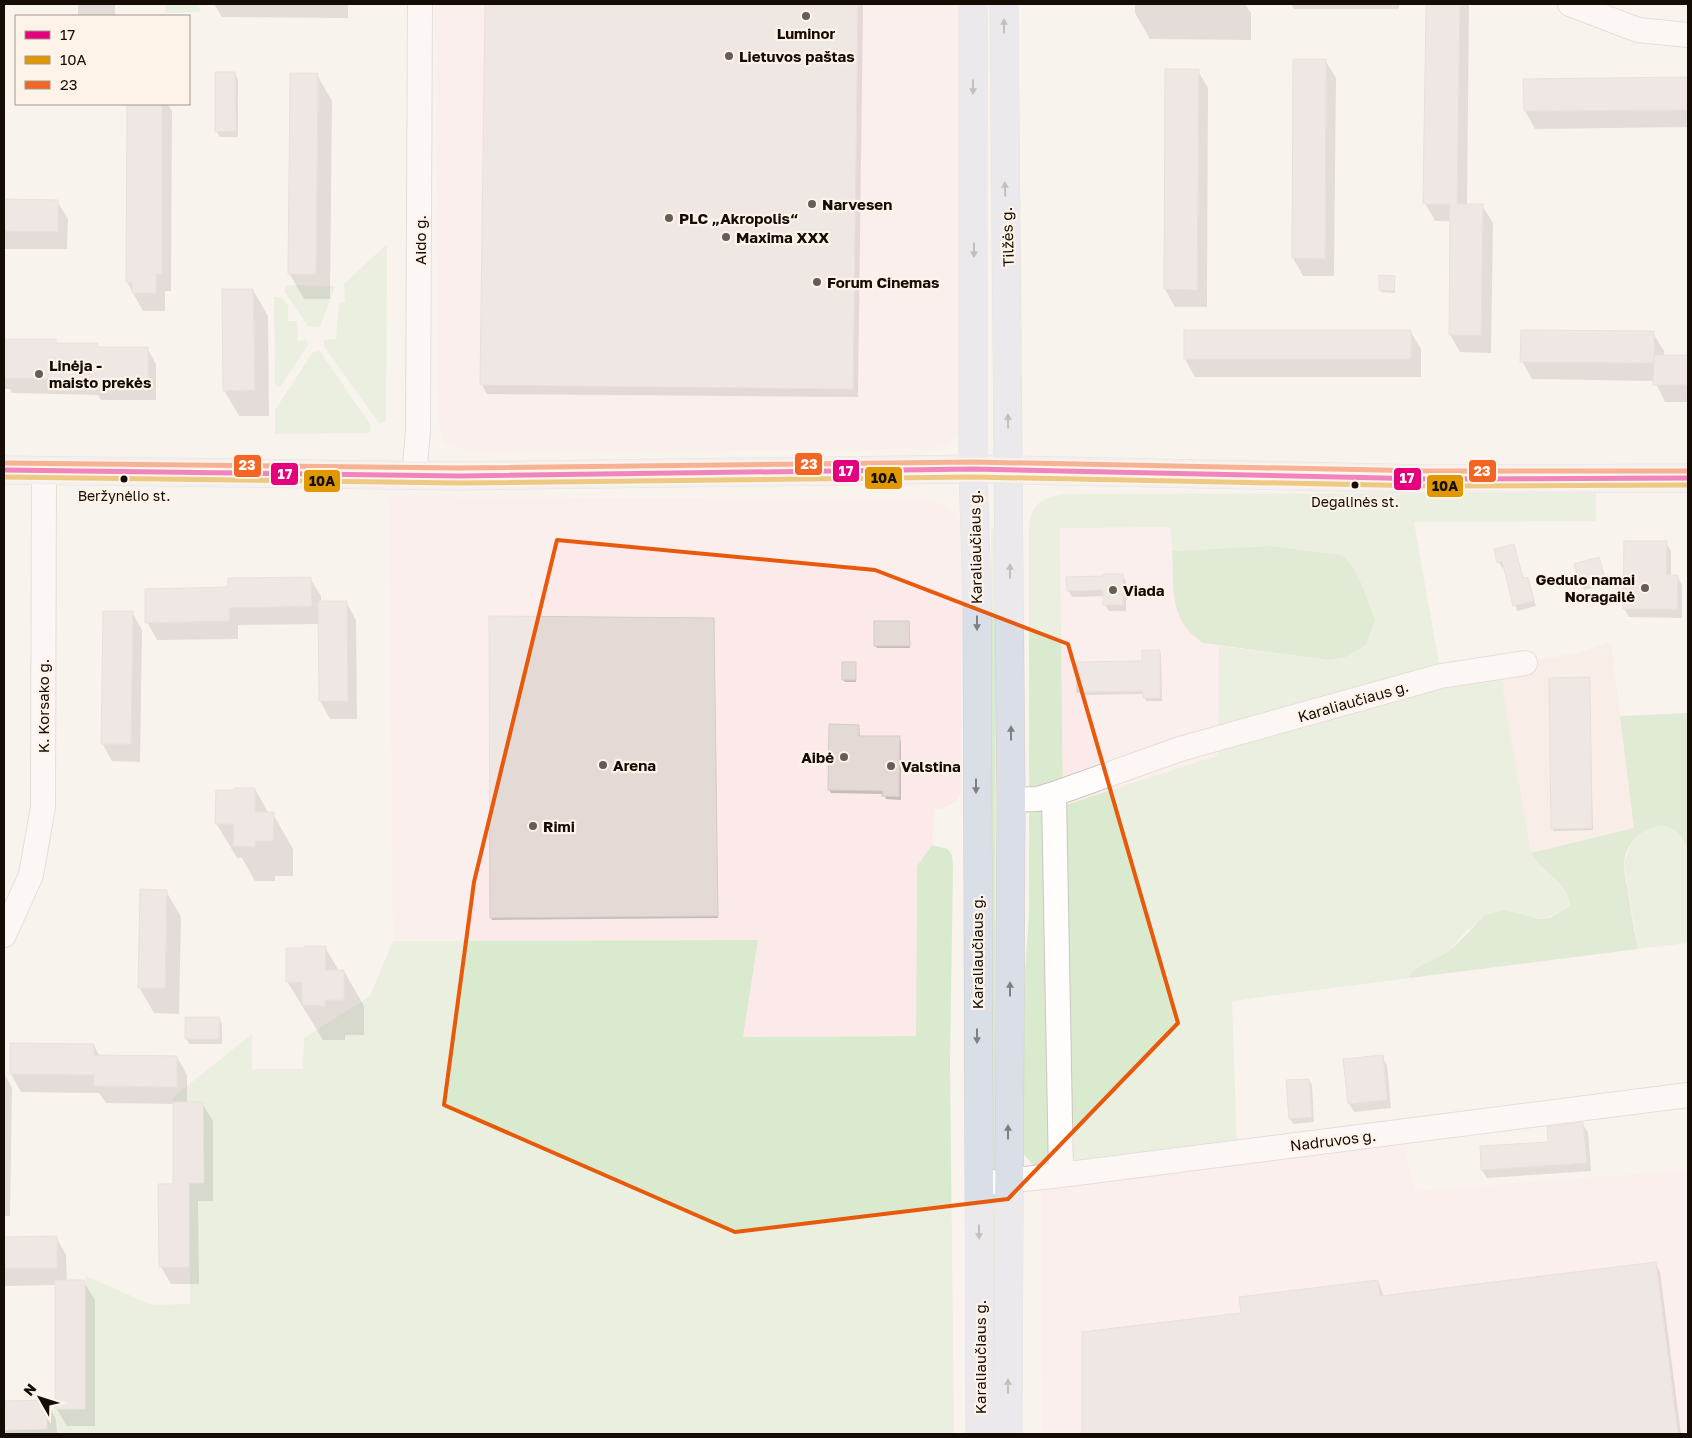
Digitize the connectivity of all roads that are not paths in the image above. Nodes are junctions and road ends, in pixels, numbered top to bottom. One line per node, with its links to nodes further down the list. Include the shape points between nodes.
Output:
1 (420, 4): 10 (street, Aido g., via 418,431)
2 (972, 4): 6 (highway, one-way to 6)
3 (1004, 4): 8 (highway, Tilžės g., one-way to 3)
4 (1570, 4): 5 (street, via 1638,30)
5 (1688, 35)
6 (973, 469): 8 (main road); 10 (main road); 19 (highway, Karaliaučiaus g., one-way to 19, via 977,598)
7 (4, 470): 9 (main road)
8 (1009, 470): 11 (main road, via 1429,480); 14 (highway, Karaliaučiaus g., one-way to 8)
9 (44, 471): 10 (main road, via 315,472); 15 (street, K. Korsako g., via 43,807 31,875)
10 (414, 476)
11 (1688, 478)
12 (1525, 663): 13 (street, Karaliaučiaus g., via 1442,676 1180,749)
13 (1054, 794): 14 (street, Karaliaučiaus g., via 1038,799); 17 (street)
14 (1011, 800): 18 (highway, Karaliaučiaus g., one-way to 14)
15 (4, 935)
16 (1688, 1095): 17 (street, Nadruvos g.)
17 (1061, 1175): 18 (street, Nadruvos g.)
18 (1008, 1180): 19 (street, Nadruvos g.); 21 (highway, Karaliaučiaus g., one-way to 18)
19 (978, 1184): 20 (highway, Karaliaučiaus g., one-way to 20)
20 (980, 1434)
21 (1008, 1434)

